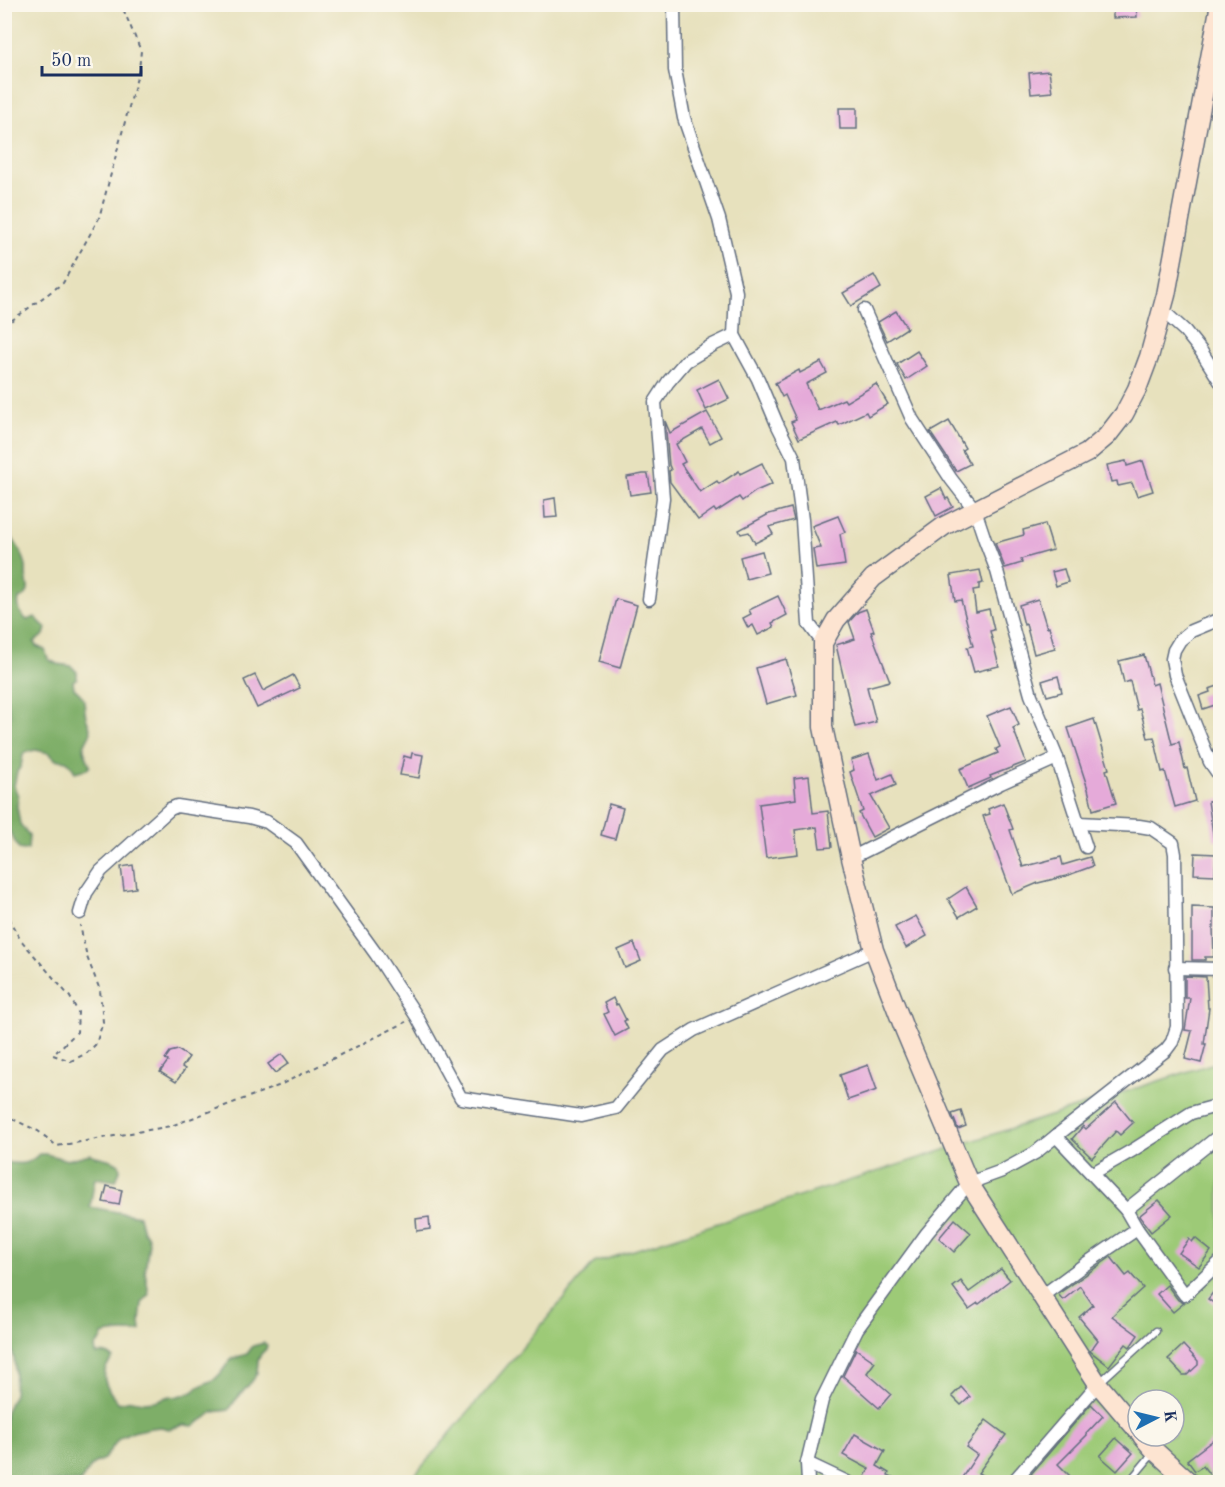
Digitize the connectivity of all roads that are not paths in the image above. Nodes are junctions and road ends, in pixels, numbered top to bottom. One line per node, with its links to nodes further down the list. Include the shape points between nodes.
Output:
1 (674, 4): 5 (street, via 675,70 684,118 719,219 736,292)
2 (1220, 4): 4 (street)
3 (864, 310): 7 (street, via 912,419)
4 (1162, 310): 6 (street, via 1185,331); 7 (street, via 1137,389 1107,436 1087,453)
5 (734, 335): 8 (street, via 686,361 655,402 663,498); 10 (street, via 794,458 809,624)
6 (1221, 381)
7 (975, 510): 10 (street, via 944,526 873,578 836,620); 11 (street, via 998,571 1031,695)
8 (649, 599)
9 (1221, 619): 12 (street, via 1180,640 1172,659 1210,762)
10 (824, 643): 15 (street, via 823,727)
11 (1057, 758): 13 (street); 15 (street)
12 (1221, 772)
13 (1079, 824): 14 (street); 18 (street, via 1151,828 1173,843)
14 (1086, 847)
15 (851, 858): 17 (street)
16 (80, 913): 17 (street, via 86,893 101,871 170,809 177,806 267,822 296,843 376,954 417,1017 461,1098 580,1116 616,1108 663,1050 693,1030)
17 (874, 950): 24 (street)
18 (1175, 968): 19 (street); 22 (street, via 1177,1027 1172,1042)
19 (1221, 969)
20 (1221, 1105): 23 (street, via 1191,1113)
21 (1221, 1135): 25 (street)
22 (1056, 1136): 23 (street); 24 (street, via 1002,1171)
23 (1093, 1173): 25 (street)
24 (969, 1183): 28 (street); 34 (street, via 857,1329 822,1400)
25 (1126, 1210): 26 (street)
26 (1137, 1229): 27 (street, via 1185,1295); 28 (street)
27 (1221, 1262)
28 (1042, 1296): 30 (street)
29 (1156, 1331): 30 (lane)
30 (1098, 1384): 31 (street); 37 (street)
31 (1126, 1417)
32 (1152, 1448): 33 (street)
33 (1155, 1451): 38 (lane); 39 (street)
34 (807, 1463): 35 (street); 36 (street)
35 (808, 1482)
36 (847, 1482)
37 (1013, 1482)
38 (1129, 1482)
39 (1189, 1482)

